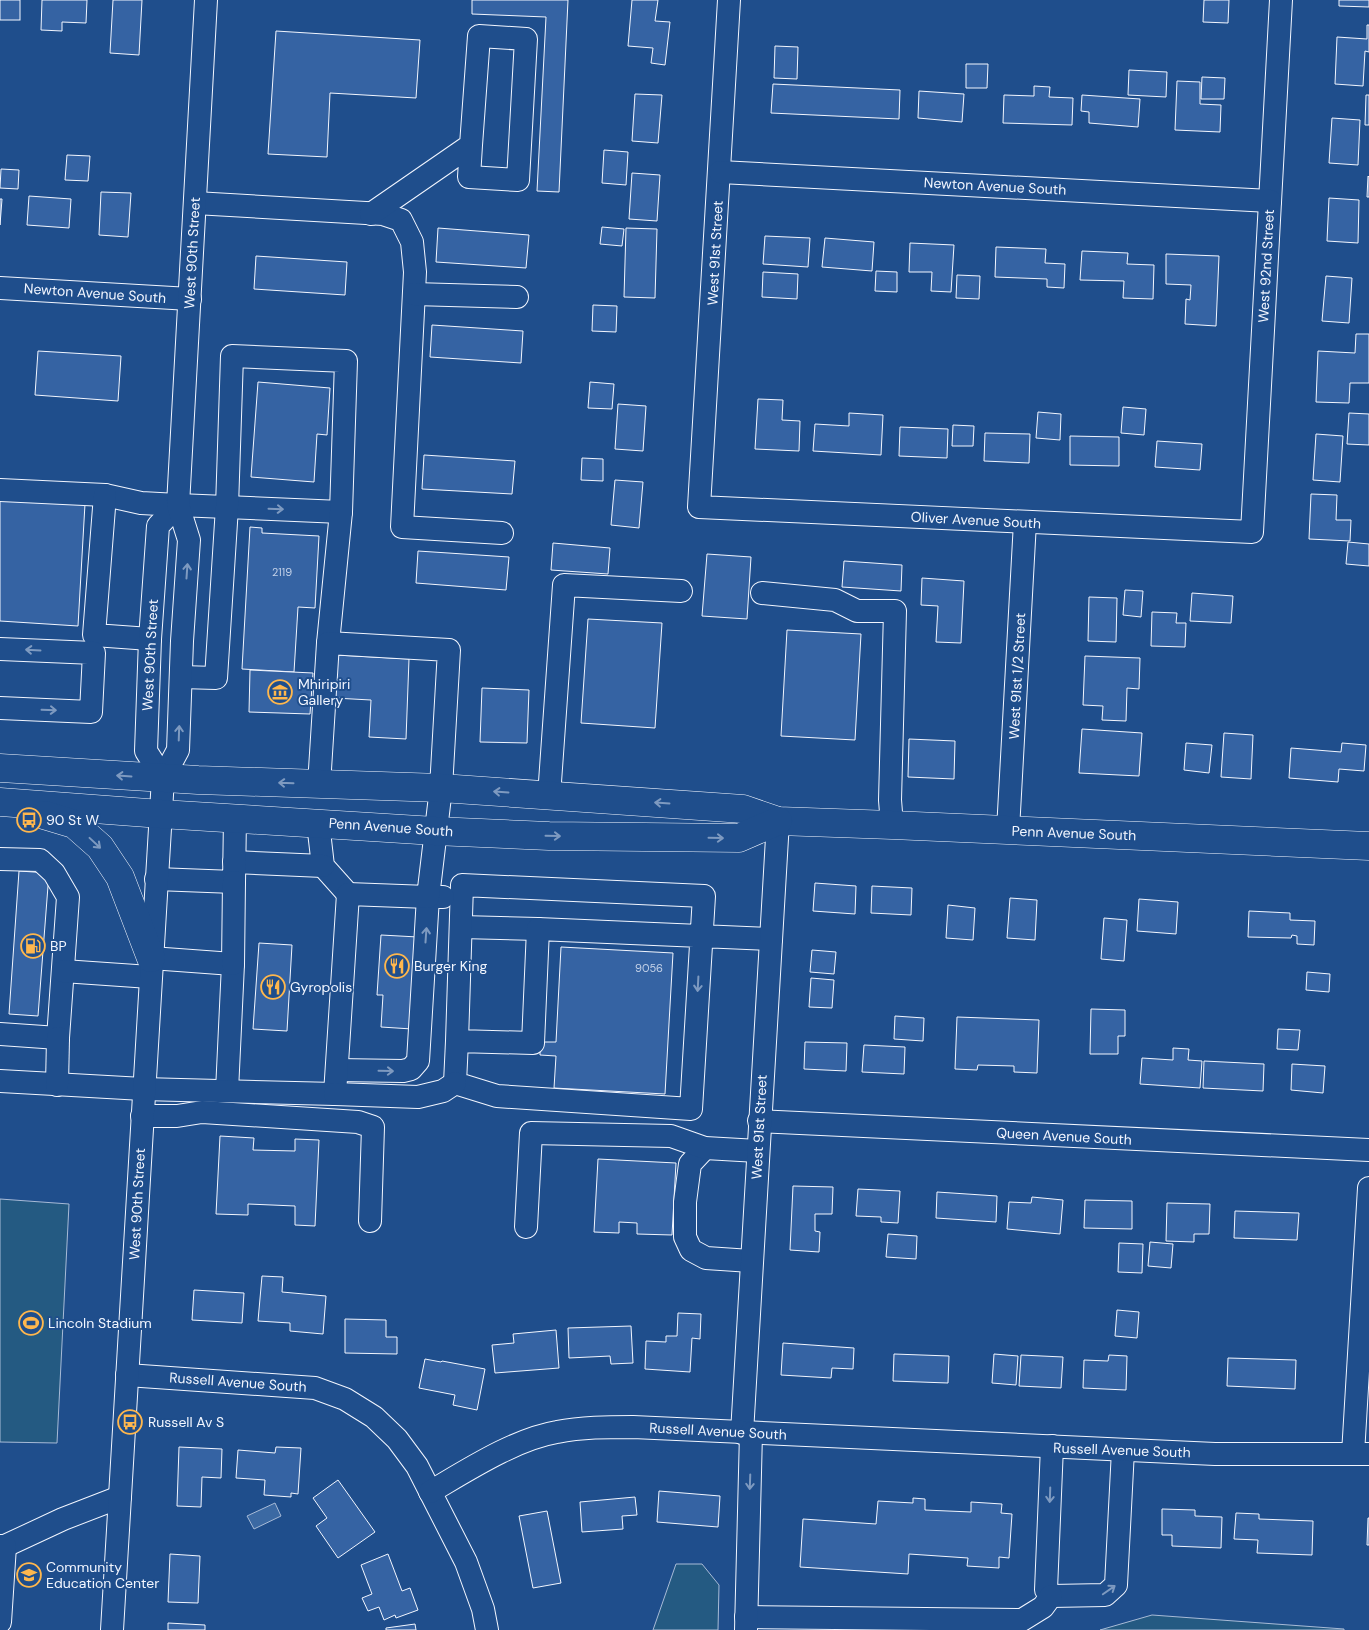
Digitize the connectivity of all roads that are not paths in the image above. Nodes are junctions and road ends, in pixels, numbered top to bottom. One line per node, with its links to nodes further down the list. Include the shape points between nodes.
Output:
1 (206, 0): 7 (street, West 90th Street)
2 (730, 0): 5 (street, West 91st Street)
3 (1281, 0): 6 (street, West 92nd Street)
4 (471, 145): 4 (street, via 479,36 526,39 518,180 468,177); 8 (street)
5 (720, 172): 6 (street, Newton Avenue South); 17 (street, West 91st Street)
6 (1270, 201): 20 (street, West 92nd Street)
7 (195, 203): 8 (street); 12 (street, West 90th Street)
8 (371, 214): 10 (street, via 401,220 412,242)
9 (0, 288): 12 (street, Newton Avenue South)
10 (414, 294): 11 (street); 21 (street, via 402,527)
11 (517, 297)
12 (190, 299): 15 (street, West 90th Street)
13 (0, 490): 14 (street)
14 (105, 495): 15 (street, via 141,503); 26 (street)
15 (178, 505): 16 (street); 24 (street, West 90th Street, via 158,526); 28 (street, West 90th Street, one-way to 15, via 189,540)
16 (227, 507): 18 (street, one-way to 18); 18 (street, via 232,356 346,361); 28 (street, via 216,678)
17 (699, 507): 19 (street, Oliver Avenue South)
18 (341, 512): 25 (street)
19 (1026, 522): 20 (street, Oliver Avenue South); 42 (street, West 91st 1/2 Street)
20 (1252, 532)
21 (502, 533)
22 (681, 591): 34 (street, via 564,585)
23 (762, 593): 40 (street, via 835,600 856,611 895,611)
24 (150, 639): 26 (street); 31 (street, West 90th Street, via 146,750)
25 (328, 643): 32 (street); 33 (street, via 449,650)
26 (94, 644): 27 (street, one-way to 27); 29 (street, one-way to 26, via 92,712)
27 (0, 649)
28 (181, 677): 31 (street, West 90th Street, one-way to 28, via 178,750)
29 (0, 708)
30 (0, 768): 31 (main road, Penn Avenue South, one-way to 30)
31 (163, 778): 32 (main road, Penn Avenue South, one-way to 31); 36 (street, West 90th Street)
32 (319, 784): 33 (main road, Penn Avenue South)
33 (441, 788): 34 (main road, Penn Avenue South, one-way to 33); 41 (street)
34 (550, 796): 38 (main road, Penn Avenue South, one-way to 34, via 743,809)
35 (2, 802): 36 (main road, Penn Avenue South); 56 (main road, one-way to 56, via 74,824 100,847 120,877)
36 (161, 814): 37 (main road, Penn Avenue South); 47 (street, West 90th Street)
37 (235, 818): 39 (main road, Penn Avenue South); 46 (street)
38 (778, 821): 40 (main road, Penn Avenue South); 41 (main road, Penn Avenue South, one-way to 38, via 549,836 739,838); 54 (street, West 91st Street)
39 (318, 823): 41 (main road, Penn Avenue South); 45 (street)
40 (892, 825): 42 (main road, Penn Avenue South)
41 (435, 830): 49 (street)
42 (1008, 830): 43 (main road, Penn Avenue South)
43 (1369, 846)
44 (0, 859): 57 (street, via 40,860 54,873 68,897)
45 (323, 866): 46 (street); 48 (street)
46 (234, 872): 47 (street); 55 (street)
47 (156, 879): 56 (street, West 90th Street)
48 (348, 894): 49 (street); 61 (street)
49 (428, 897): 50 (street); 61 (street, one-way to 49, via 403,1071 411,1069 418,1061)
50 (462, 898): 51 (street); 53 (street, via 462,884 704,896)
51 (461, 927): 52 (street); 60 (street)
52 (538, 929): 53 (street); 60 (street, via 533,1043)
53 (701, 936): 54 (street); 63 (street, one-way to 63, via 691,1109 497,1096)
54 (771, 939): 69 (street, West 91st Street)
55 (233, 964): 56 (street); 66 (street)
56 (151, 967): 57 (street); 65 (street, West 90th Street)
57 (63, 971): 59 (street)
58 (0, 1034): 59 (street)
59 (58, 1038): 64 (street)
60 (457, 1041): 63 (street)
61 (337, 1070): 67 (street)
62 (0, 1081): 64 (street)
63 (456, 1083): 67 (street, via 443,1091 418,1097)
64 (57, 1084): 65 (street)
65 (143, 1089): 66 (street); 68 (street, West 90th Street)
66 (227, 1091): 67 (street)
67 (335, 1094)
68 (142, 1116): 74 (street, via 202,1112 358,1122 373,1127); 77 (street, West 90th Street)
69 (759, 1121): 71 (street, Queen Avenue South); 72 (street, West 91st Street)
70 (705, 1148): 72 (street); 75 (street, via 672,1136 531,1133); 76 (street, via 690,1164 685,1237 691,1250 706,1258)
71 (1369, 1150)
72 (758, 1151): 76 (street, West 91st Street)
73 (1369, 1188): 81 (street)
74 (370, 1221)
75 (526, 1227)
76 (751, 1261): 78 (street, West 91st Street)
77 (127, 1374): 82 (street, Russell Avenue South, via 315,1388 345,1399 374,1417 397,1439 417,1466); 83 (street, West 90th Street)
78 (747, 1433): 79 (street, Russell Avenue South); 82 (street, Russell Avenue South, via 594,1427 555,1432 509,1449); 87 (street, West 91st Street, one-way to 87)
79 (1052, 1446): 80 (street, Russell Avenue South); 85 (street, one-way to 85, via 1046,1590)
80 (1123, 1450): 81 (street, Russell Avenue South); 85 (street, one-way to 80, via 1105,1594 1116,1585)
81 (1361, 1454)
82 (430, 1492): 90 (street, via 466,1562)
83 (120, 1497): 84 (street); 89 (street, West 90th Street)
84 (2, 1546): 86 (street)
85 (1051, 1596): 88 (street, via 1043,1607 1022,1620)
86 (0, 1622)
87 (746, 1624): 88 (street)
88 (887, 1624)
89 (112, 1630)
90 (487, 1630)

